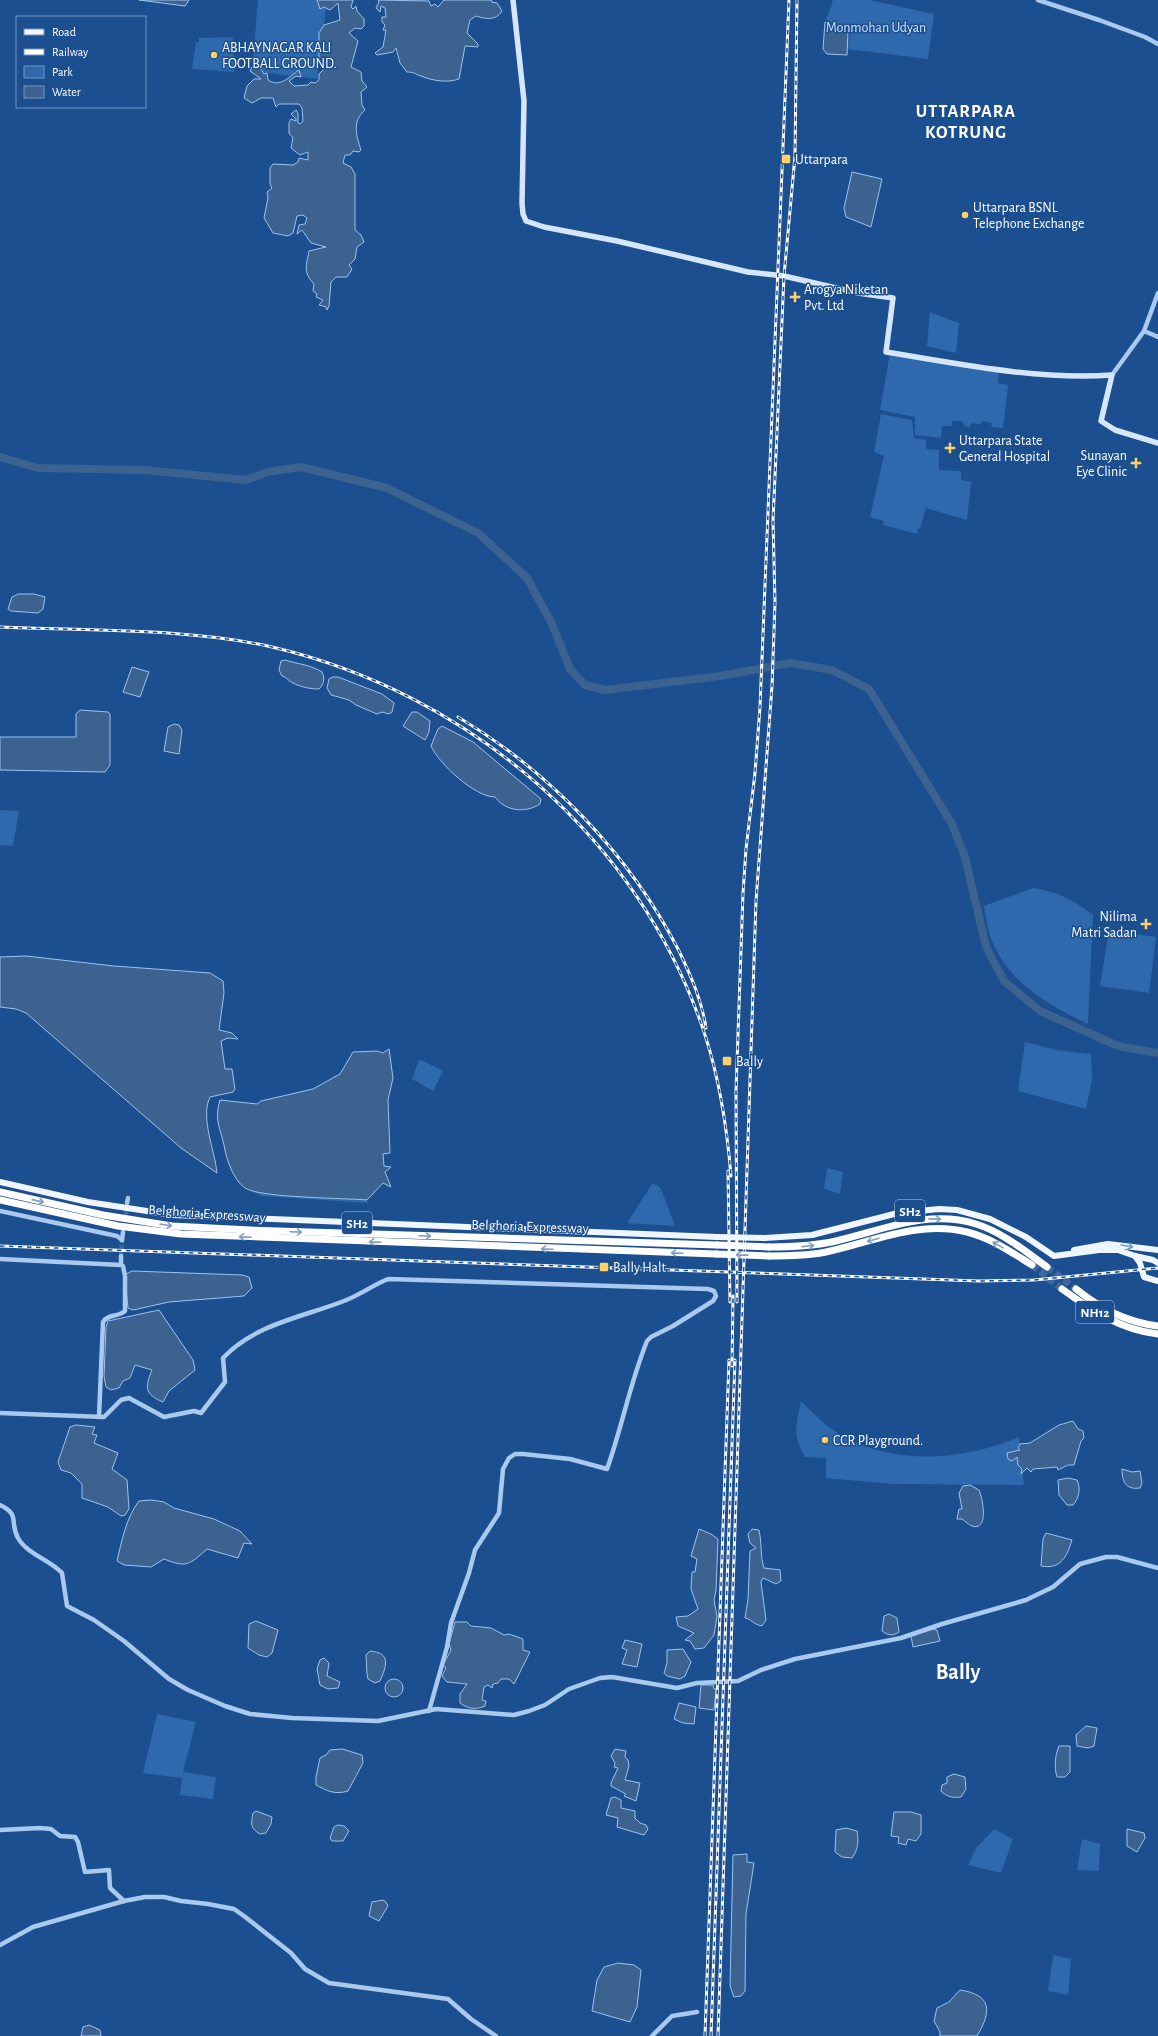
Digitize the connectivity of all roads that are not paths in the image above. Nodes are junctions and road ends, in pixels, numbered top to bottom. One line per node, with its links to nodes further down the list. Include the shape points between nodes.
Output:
1 (513, 0): 7 (main road, via 524,101 522,203 526,221 748,272 784,276 858,293 893,298 886,352 998,370 1088,377)
2 (1038, 0): 3 (street, via 1146,37)
3 (1158, 44)
4 (1158, 293): 5 (street)
5 (1144, 331): 6 (street); 7 (street)
6 (1158, 337)
7 (1112, 375): 8 (main road, via 1101,421 1115,430)
8 (1158, 443)
9 (0, 1182): 15 (main road, SH2, bridge, via 88,1202 173,1215 717,1237 765,1238 812,1235 898,1213 957,1210 990,1219 1026,1237 1047,1252)
10 (0, 1192): 22 (highway, Belghoria Expressway, one-way to 22, bridge, via 103,1215 172,1226 769,1247 820,1244 904,1222 956,1220 976,1224 994,1232 1018,1245)
11 (0, 1200): 21 (highway, Belghoria Expressway, one-way to 11, bridge, via 981,1236 943,1228 904,1231 812,1254 769,1256 181,1234 118,1226)
12 (0, 1211): 13 (street, via 117,1236 122,1240)
13 (123, 1232)
14 (1158, 1250): 15 (main road, SH2, one-way to 14, via 1108,1244)
15 (1077, 1252): 17 (main road, SH2, via 1110,1250)
16 (121, 1256): 20 (street)
17 (1135, 1256): 19 (main road); 23 (main road, via 1144,1276)
18 (0, 1259): 20 (street)
19 (1158, 1263)
20 (121, 1265): 30 (street, via 125,1276 125,1308 122,1314 107,1318 103,1322)
21 (1032, 1265)
22 (1047, 1267)
23 (1158, 1281)
24 (1062, 1289): 26 (highway, NH12, via 1098,1314)
25 (1076, 1289): 26 (highway, NH12)
26 (1133, 1325): 27 (highway, NH12); 28 (highway, NH12)
27 (1158, 1326)
28 (1158, 1334)
29 (0, 1413): 30 (street)
30 (99, 1417): 33 (street, via 104,1417 121,1400 129,1398 164,1417 194,1411 201,1413 225,1382 223,1358 240,1344 276,1324 346,1301 388,1279 714,1291 716,1293 713,1301 647,1341 631,1383 607,1469 570,1459 523,1454 514,1454 502,1468 499,1513 475,1550 451,1623)
31 (0, 1505): 33 (street, via 14,1515 18,1538 62,1573 67,1606 94,1620 124,1641 169,1679 188,1690 250,1714 292,1718 378,1721)
32 (1158, 1568): 33 (street, via 1117,1557 1106,1557 1080,1564 1053,1587 1026,1600 901,1638 795,1659 738,1681 697,1683 677,1688 612,1677 600,1678 569,1689 535,1709 514,1715 436,1709)
33 (429, 1711)
34 (0, 1830): 35 (street, via 40,1828 51,1830 60,1836 75,1837 85,1872 109,1870 110,1888)
35 (124, 1901): 36 (street, via 33,1927); 38 (street, via 164,1896 234,1909 273,1937 305,1969 329,1983 448,1999)
36 (0, 1945)
37 (697, 2012): 39 (street, via 672,2016)
38 (496, 2036)
39 (652, 2036)

